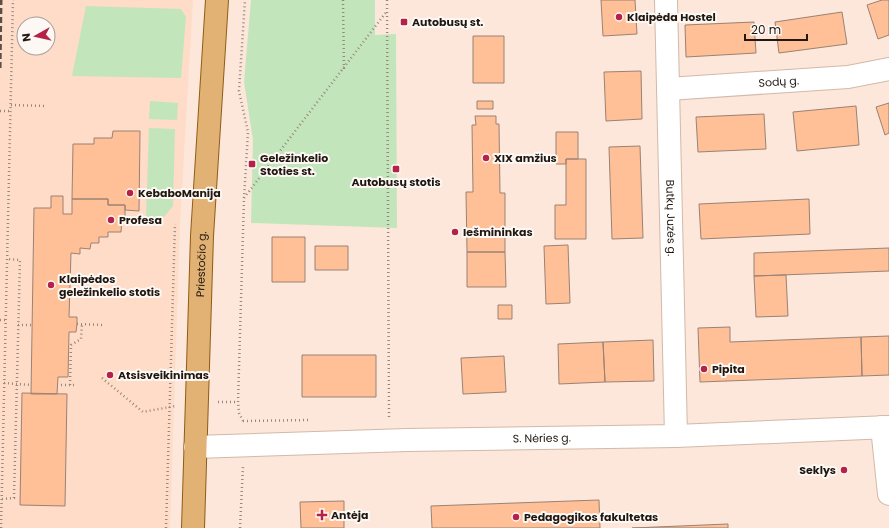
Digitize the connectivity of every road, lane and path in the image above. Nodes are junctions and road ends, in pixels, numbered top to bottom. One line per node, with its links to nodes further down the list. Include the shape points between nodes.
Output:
1 (13, 0): 11 (path)
2 (216, 0): 38 (main road, Priestočio g., via 202,236)
3 (245, 0): 15 (path, via 239,91 248,132)
4 (343, 0): 8 (path)
5 (386, 0): 7 (path)
6 (666, 0): 10 (street, Butkų Juzės g.)
7 (387, 11): 8 (path); 33 (path, via 389,418)
8 (344, 69): 15 (path)
9 (889, 69): 10 (street, Sodų g., via 848,77)
10 (668, 89): 36 (street, Butkų Juzės g.)
11 (11, 105): 12 (path); 14 (path)
12 (45, 106)
13 (0, 111): 14 (path)
14 (11, 111): 17 (path)
15 (244, 198): 34 (path, via 239,413 243,421)
16 (175, 224): 32 (path)
17 (7, 259): 19 (path); 22 (path, via 20,260)
18 (0, 320): 19 (path)
19 (6, 320): 26 (path)
20 (77, 324): 21 (path)
21 (82, 324): 24 (path); 30 (path, via 81,339 71,345)
22 (18, 325): 23 (path); 27 (path)
23 (32, 325)
24 (104, 325)
25 (102, 378): 32 (path, via 143,412)
26 (4, 384): 27 (path); 40 (path)
27 (16, 384): 28 (path); 40 (path, via 14,498)
28 (31, 385)
29 (57, 385): 30 (path)
30 (70, 385): 31 (path)
31 (76, 386)
32 (170, 407): 42 (path)
33 (381, 418)
34 (310, 420)
35 (886, 427): 36 (street, S. Nėries g.); 39 (street)
36 (676, 436): 37 (street, S. Nėries g., via 407,440)
37 (244, 446): 38 (street, S. Nėries g.); 44 (path)
38 (195, 447): 43 (main road, Priestočio g.)
39 (889, 494)
40 (2, 499): 41 (path)
41 (1, 528)
42 (166, 528)
43 (193, 528)
44 (240, 528)

